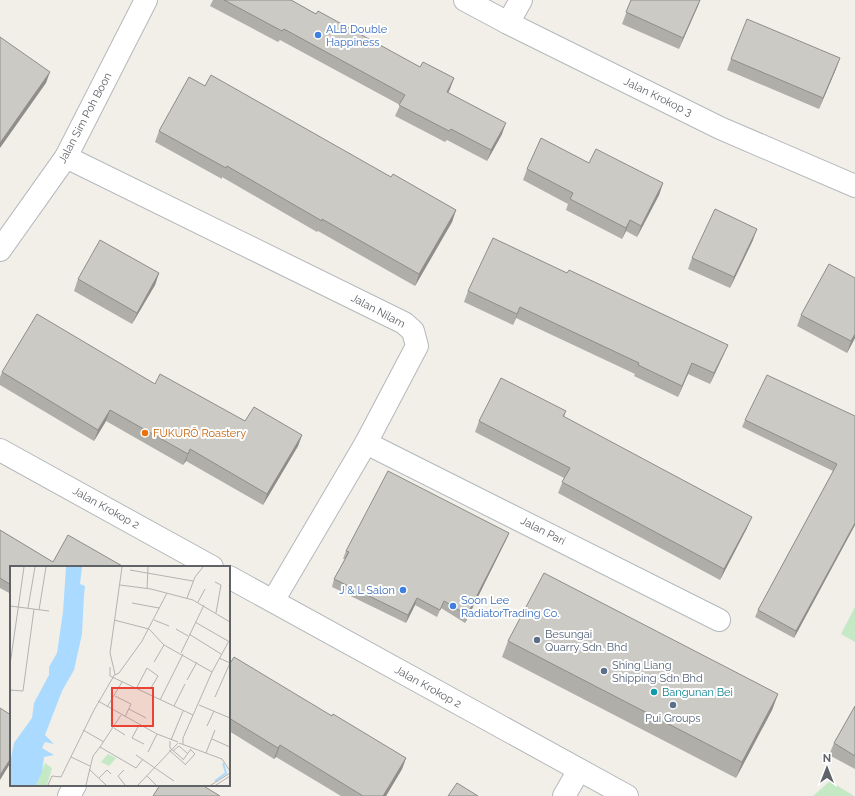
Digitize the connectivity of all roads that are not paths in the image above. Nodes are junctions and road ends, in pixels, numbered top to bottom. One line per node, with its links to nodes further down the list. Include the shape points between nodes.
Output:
1 (146, 0): 5 (street, Jalan Sim Poh Boon)
2 (465, 0): 4 (street, Jalan Krokop 3)
3 (521, 0): 4 (street)
4 (508, 23): 6 (street, Jalan Krokop 3, via 720,128)
5 (66, 157): 7 (street, Jalan Sim Poh Boon); 8 (street, Jalan Nilam, via 404,323 413,331 417,346)
6 (855, 186)
7 (0, 250)
8 (366, 443): 12 (street, Jalan Nilam); 13 (street, Jalan Pari)
9 (0, 450): 10 (street, Jalan Krokop 2)
10 (206, 566)
11 (230, 578): 12 (street, Jalan Krokop 2)
12 (273, 601): 14 (street, Jalan Krokop 2)
13 (719, 620)
14 (579, 770): 17 (street); 18 (street, Jalan Krokop 2)
15 (74, 786): 16 (street)
16 (68, 796)
17 (564, 796)
18 (627, 796)

